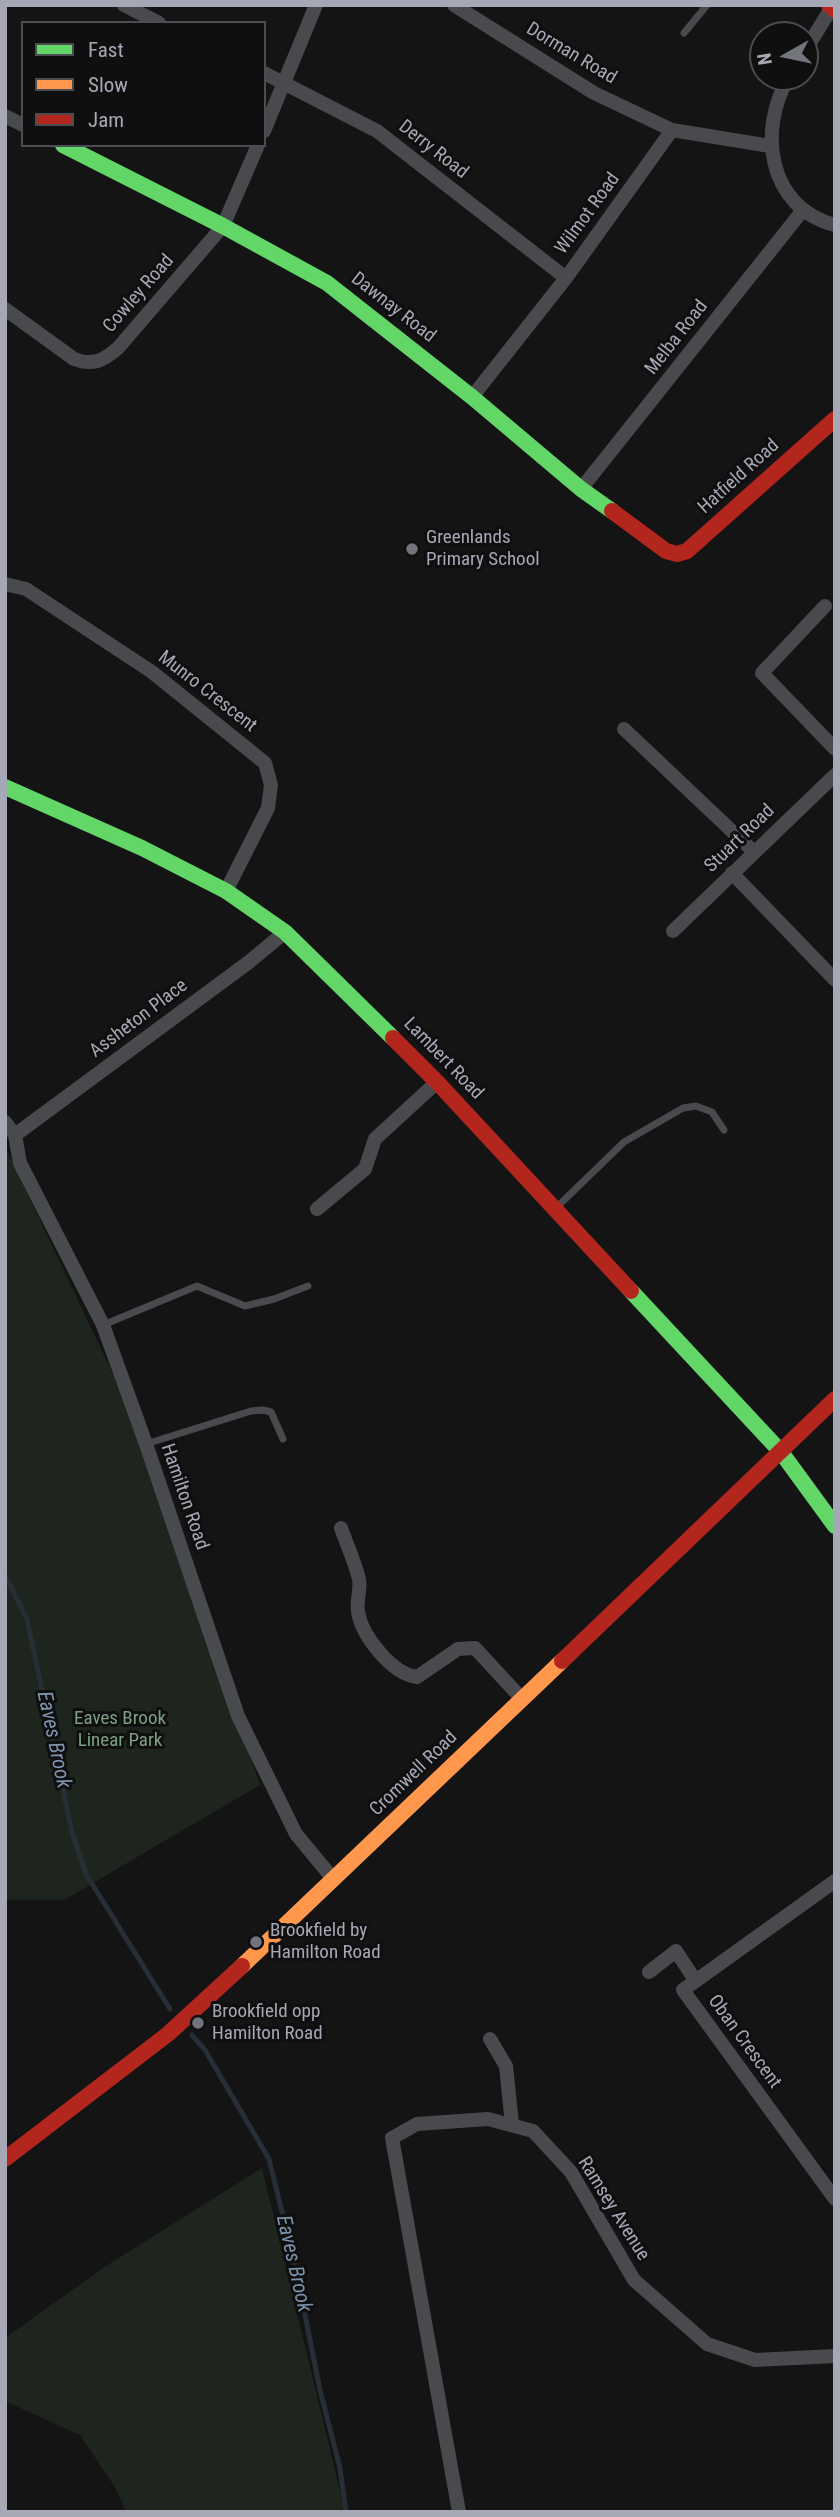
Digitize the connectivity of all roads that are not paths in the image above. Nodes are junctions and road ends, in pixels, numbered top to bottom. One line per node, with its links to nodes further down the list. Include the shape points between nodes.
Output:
1 (124, 5): 6 (street)
2 (316, 5): 10 (street)
3 (454, 5): 15 (street, Dorman Road, via 594,93)
4 (707, 5): 8 (lane)
5 (832, 7): 7 (street)
6 (155, 21)
7 (819, 28)
8 (684, 33)
9 (266, 74): 10 (street, Derry Road)
10 (285, 83): 14 (street); 22 (street, Derry Road, via 377,131)
11 (781, 91): 16 (street)
12 (5, 116): 13 (street)
13 (21, 124)
14 (266, 126)
15 (672, 130): 16 (street); 22 (street, Wilmot Road)
16 (770, 146): 19 (street, via 783,189)
17 (67, 147): 21 (street, Dawnay Road)
18 (257, 147): 21 (street)
19 (803, 210): 20 (street); 26 (street, Melba Road)
20 (835, 225)
21 (223, 226): 23 (street, Cowley Road, via 102,361 74,359); 24 (street, Dawnay Road, via 327,283)
22 (566, 278): 24 (street, Wilmot Road)
23 (5, 309)
24 (472, 397): 26 (street, Dawnay Road)
25 (835, 419): 27 (street, Hatfield Road, via 687,551)
26 (581, 489): 27 (street, Dawnay Road)
27 (666, 551)
28 (5, 584): 36 (street, Munro Crescent, via 26,589 152,672 265,764 271,785 268,808)
29 (825, 606): 31 (street, via 762,673)
30 (624, 729): 34 (street)
31 (835, 749)
32 (835, 775): 34 (street, Stuart Road)
33 (5, 788): 36 (street, Lambert Road)
34 (754, 852): 35 (street, Stuart Road)
35 (732, 873): 37 (street, Stuart Road); 39 (street)
36 (226, 891): 38 (street, Lambert Road)
37 (673, 931)
38 (285, 932): 40 (street, Lambert Road); 43 (street, Assheton Place)
39 (835, 980)
40 (437, 1082): 44 (street, via 375,1139 365,1169); 45 (street, Lambert Road)
41 (5, 1122): 43 (street, Hamilton Road)
42 (724, 1130): 45 (lane, via 712,1112 695,1106 683,1108 624,1142)
43 (15, 1135): 47 (street, Hamilton Road, via 20,1163)
44 (317, 1209)
45 (554, 1209): 51 (street, Lambert Road)
46 (308, 1286): 47 (lane, via 245,1306 197,1286)
47 (103, 1325): 50 (street, Hamilton Road)
48 (835, 1399): 51 (street, Cromwell Road)
49 (283, 1439): 50 (lane, via 271,1412 263,1410)
50 (146, 1444): 55 (street, Hamilton Road, via 238,1716 296,1834)
51 (781, 1452): 52 (street, Lambert Road); 54 (street, Cromwell Road)
52 (835, 1527)
53 (341, 1528): 54 (street, via 358,1573 362,1624 387,1661 398,1671 417,1677 458,1649 475,1648)
54 (522, 1699): 55 (street, Cromwell Road)
55 (334, 1880): 61 (street, Cromwell Road, via 168,2034)
56 (835, 1881): 58 (street, Oban Crescent)
57 (649, 1972): 58 (street, via 676,1951)
58 (695, 1980): 62 (street, Oban Crescent, via 683,1990)
59 (490, 2039): 60 (street, via 506,2066)
60 (512, 2124): 63 (street, Ramsey Avenue, via 533,2131 571,2172 634,2280 707,2344 755,2360); 64 (street, Ramsey Avenue, via 488,2119 417,2124 392,2138)
61 (5, 2159)
62 (835, 2199)
63 (835, 2356)
64 (459, 2512)

